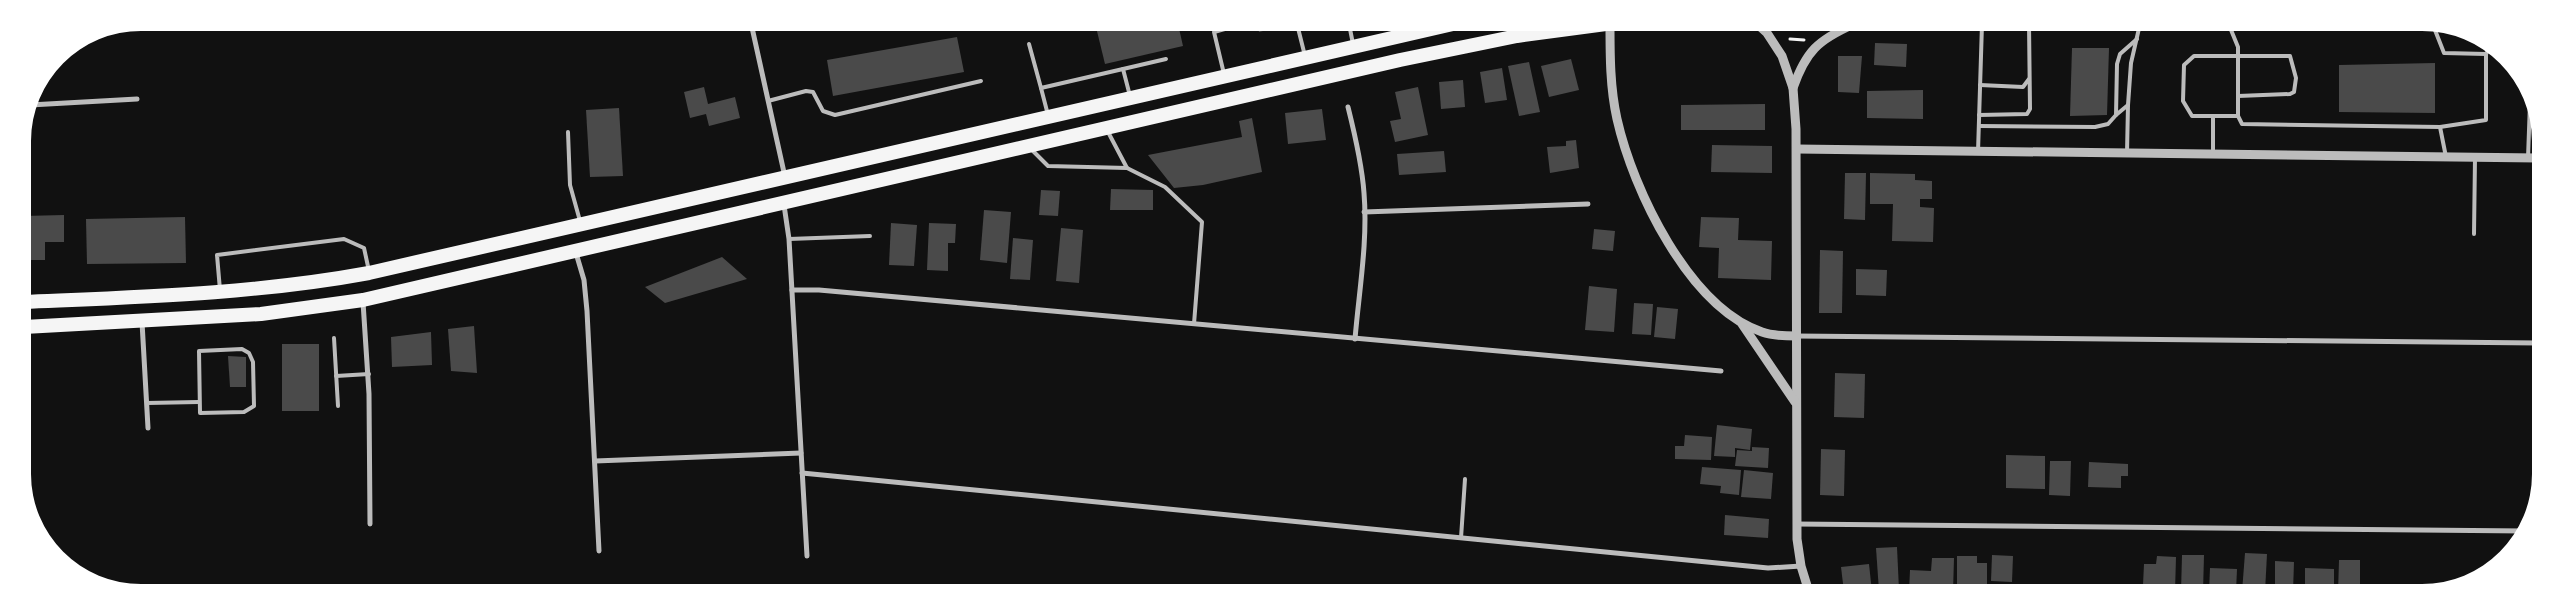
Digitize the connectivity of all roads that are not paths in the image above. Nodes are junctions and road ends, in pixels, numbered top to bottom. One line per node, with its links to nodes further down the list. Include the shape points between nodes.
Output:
1 (753, 31): 32 (street)
2 (1218, 31): 23 (lane, via 1214,32)
3 (1299, 31): 20 (lane)
4 (1351, 31): 17 (lane)
5 (1423, 31): 17 (highway)
6 (1544, 31): 43 (highway)
7 (1610, 31): 69 (street, via 1611,76 1622,140 1636,184 1675,252 1703,289)
8 (1765, 31): 28 (street, via 1778,48)
9 (1836, 31): 28 (street, via 1816,45 1804,60)
10 (1982, 31): 26 (lane)
11 (2029, 31): 24 (lane)
12 (2139, 31): 15 (lane)
13 (2232, 31): 18 (lane)
14 (2436, 32): 19 (lane, via 2444,53)
15 (2137, 39): 34 (lane, via 2131,63); 37 (lane, via 2120,54 2117,64)
16 (1029, 44): 27 (lane)
17 (1354, 47): 20 (highway)
18 (2238, 54): 29 (lane); 29 (lane, via 2290,56 2296,78 2296,88 2290,94); 38 (lane, via 2194,56 2184,65 2183,101 2192,116)
19 (2486, 54): 42 (lane, via 2486,120)
20 (1306, 58): 23 (highway)
21 (1166, 59): 22 (lane)
22 (1123, 69): 27 (lane); 30 (lane)
23 (1224, 76): 30 (highway)
24 (2030, 78): 26 (lane, via 2023,87); 36 (lane, via 2030,109 2027,114)
25 (981, 81): 32 (lane, via 835,115 823,111 813,92)
26 (1980, 85): 36 (lane)
27 (1041, 88): 40 (lane)
28 (1792, 88): 46 (street)
29 (2238, 96): 39 (lane)
30 (1131, 98): 40 (highway)
31 (137, 99): 33 (street)
32 (768, 101): 54 (street)
33 (38, 105)
34 (2128, 105): 37 (lane); 48 (lane)
35 (1348, 107): 57 (street, via 1360,161)
36 (1980, 115): 41 (lane)
37 (2116, 116): 41 (lane, via 2108,124 2094,127)
38 (2214, 116): 39 (lane); 49 (lane)
39 (2238, 116): 42 (lane, via 2242,124)
40 (1049, 117): 54 (highway)
41 (1979, 126): 47 (lane)
42 (2440, 127): 50 (lane)
43 (1107, 129): 45 (highway); 53 (lane)
44 (568, 132): 58 (lane, via 570,186)
45 (1029, 147): 53 (lane, via 1048,166); 55 (highway)
46 (1797, 150): 47 (street); 72 (street)
47 (1978, 153): 48 (street)
48 (2127, 154): 49 (street)
49 (2213, 155): 50 (street)
50 (2446, 158): 51 (street)
51 (2475, 158): 52 (street); 59 (lane)
52 (2532, 158)
53 (1127, 168): 70 (lane, via 1166,188 1202,222)
54 (785, 178): 58 (highway)
55 (784, 204): 61 (street); 62 (highway)
56 (1588, 204): 57 (street)
57 (1364, 212): 74 (street)
58 (582, 225): 63 (highway)
59 (2474, 234)
60 (870, 236): 61 (lane)
61 (789, 240): 64 (street)
62 (576, 252): 66 (highway); 85 (street, via 586,297)
63 (369, 273): 65 (highway, via 308,284); 65 (lane, via 364,248 344,239 217,255)
64 (792, 290): 70 (street); 84 (street)
65 (220, 292): 67 (highway)
66 (363, 300): 68 (highway, via 261,314); 77 (street)
67 (31, 302)
68 (142, 321): 71 (highway); 81 (street)
69 (1740, 322): 72 (street, via 1769,334); 80 (street)
70 (1194, 324): 74 (street)
71 (31, 327)
72 (1796, 336): 75 (street); 80 (street)
73 (334, 338): 78 (lane)
74 (1355, 339): 76 (street)
75 (2532, 343)
76 (1721, 371)
77 (368, 374): 78 (lane); 88 (street)
78 (336, 376): 82 (lane)
79 (200, 402): 79 (lane, via 200,413 244,412 254,406 254,362 250,353 242,349 199,352); 81 (lane)
80 (1796, 402): 89 (street)
81 (147, 403): 83 (street)
82 (338, 406)
83 (148, 428)
84 (801, 454): 85 (street); 86 (street)
85 (595, 461): 92 (street)
86 (802, 473): 91 (street); 93 (street)
87 (1465, 479): 91 (lane)
88 (370, 524)
89 (1796, 524): 90 (street); 94 (street)
90 (2515, 531)
91 (1461, 538): 94 (street, via 1768,568)
92 (599, 551)
93 (807, 556)
94 (1801, 566): 95 (street)
95 (1807, 584)

